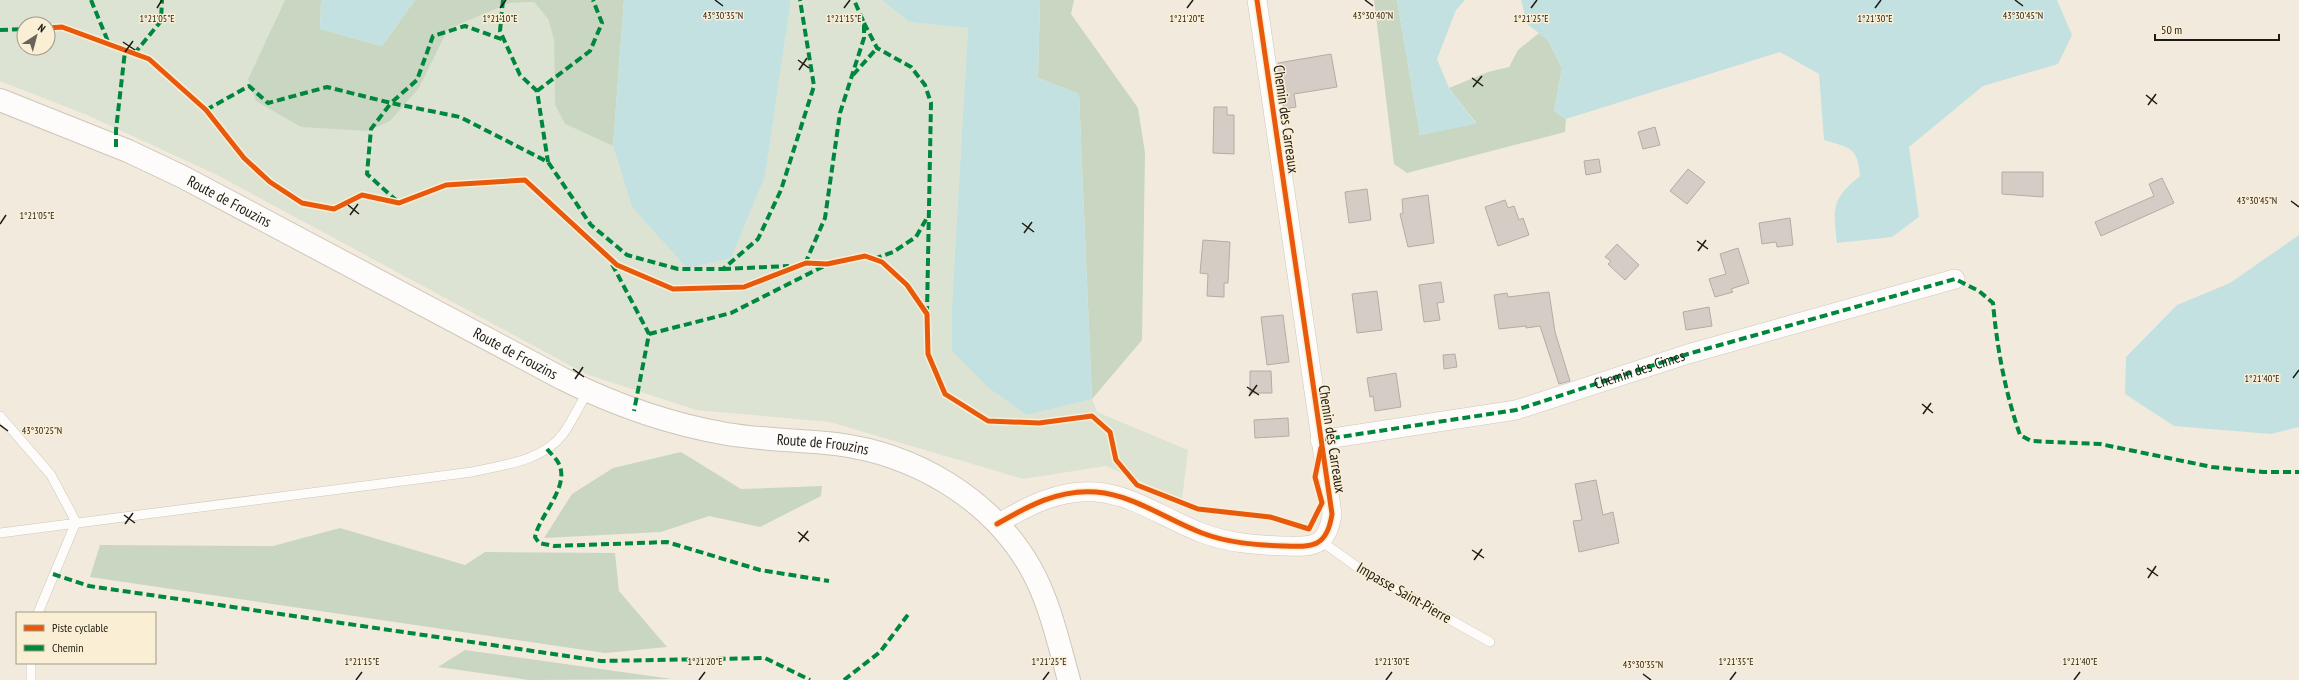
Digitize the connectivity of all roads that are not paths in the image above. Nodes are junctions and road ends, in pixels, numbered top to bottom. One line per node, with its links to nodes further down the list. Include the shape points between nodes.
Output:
1 (1257, 0): 6 (street, Chemin des Carreaux)
2 (0, 100): 4 (main road, Route de Frouzins, via 128,151 183,177)
3 (1955, 279): 6 (street, Chemin des Cimes, via 1688,354 1516,410)
4 (588, 392): 7 (lane, via 562,434 547,450 519,462 472,472); 8 (main road, Route de Frouzins, via 634,411 706,430 750,437 837,444 892,456 950,484)
5 (0, 416): 7 (lane, via 51,475)
6 (1320, 440): 10 (street, Chemin des Carreaux, via 1332,514 1330,530)
7 (76, 522): 9 (lane); 11 (lane)
8 (997, 524): 10 (street, via 1046,498 1068,493 1094,492 1112,494 1204,534 1231,541 1308,547); 15 (main road, Route de Frouzins, via 1021,554 1040,586)
9 (0, 533)
10 (1321, 541): 12 (lane, Impasse Saint-Pierre, via 1360,569)
11 (38, 612)
12 (1490, 642)
13 (32, 664): 14 (lane)
14 (31, 680)
15 (1069, 680)

